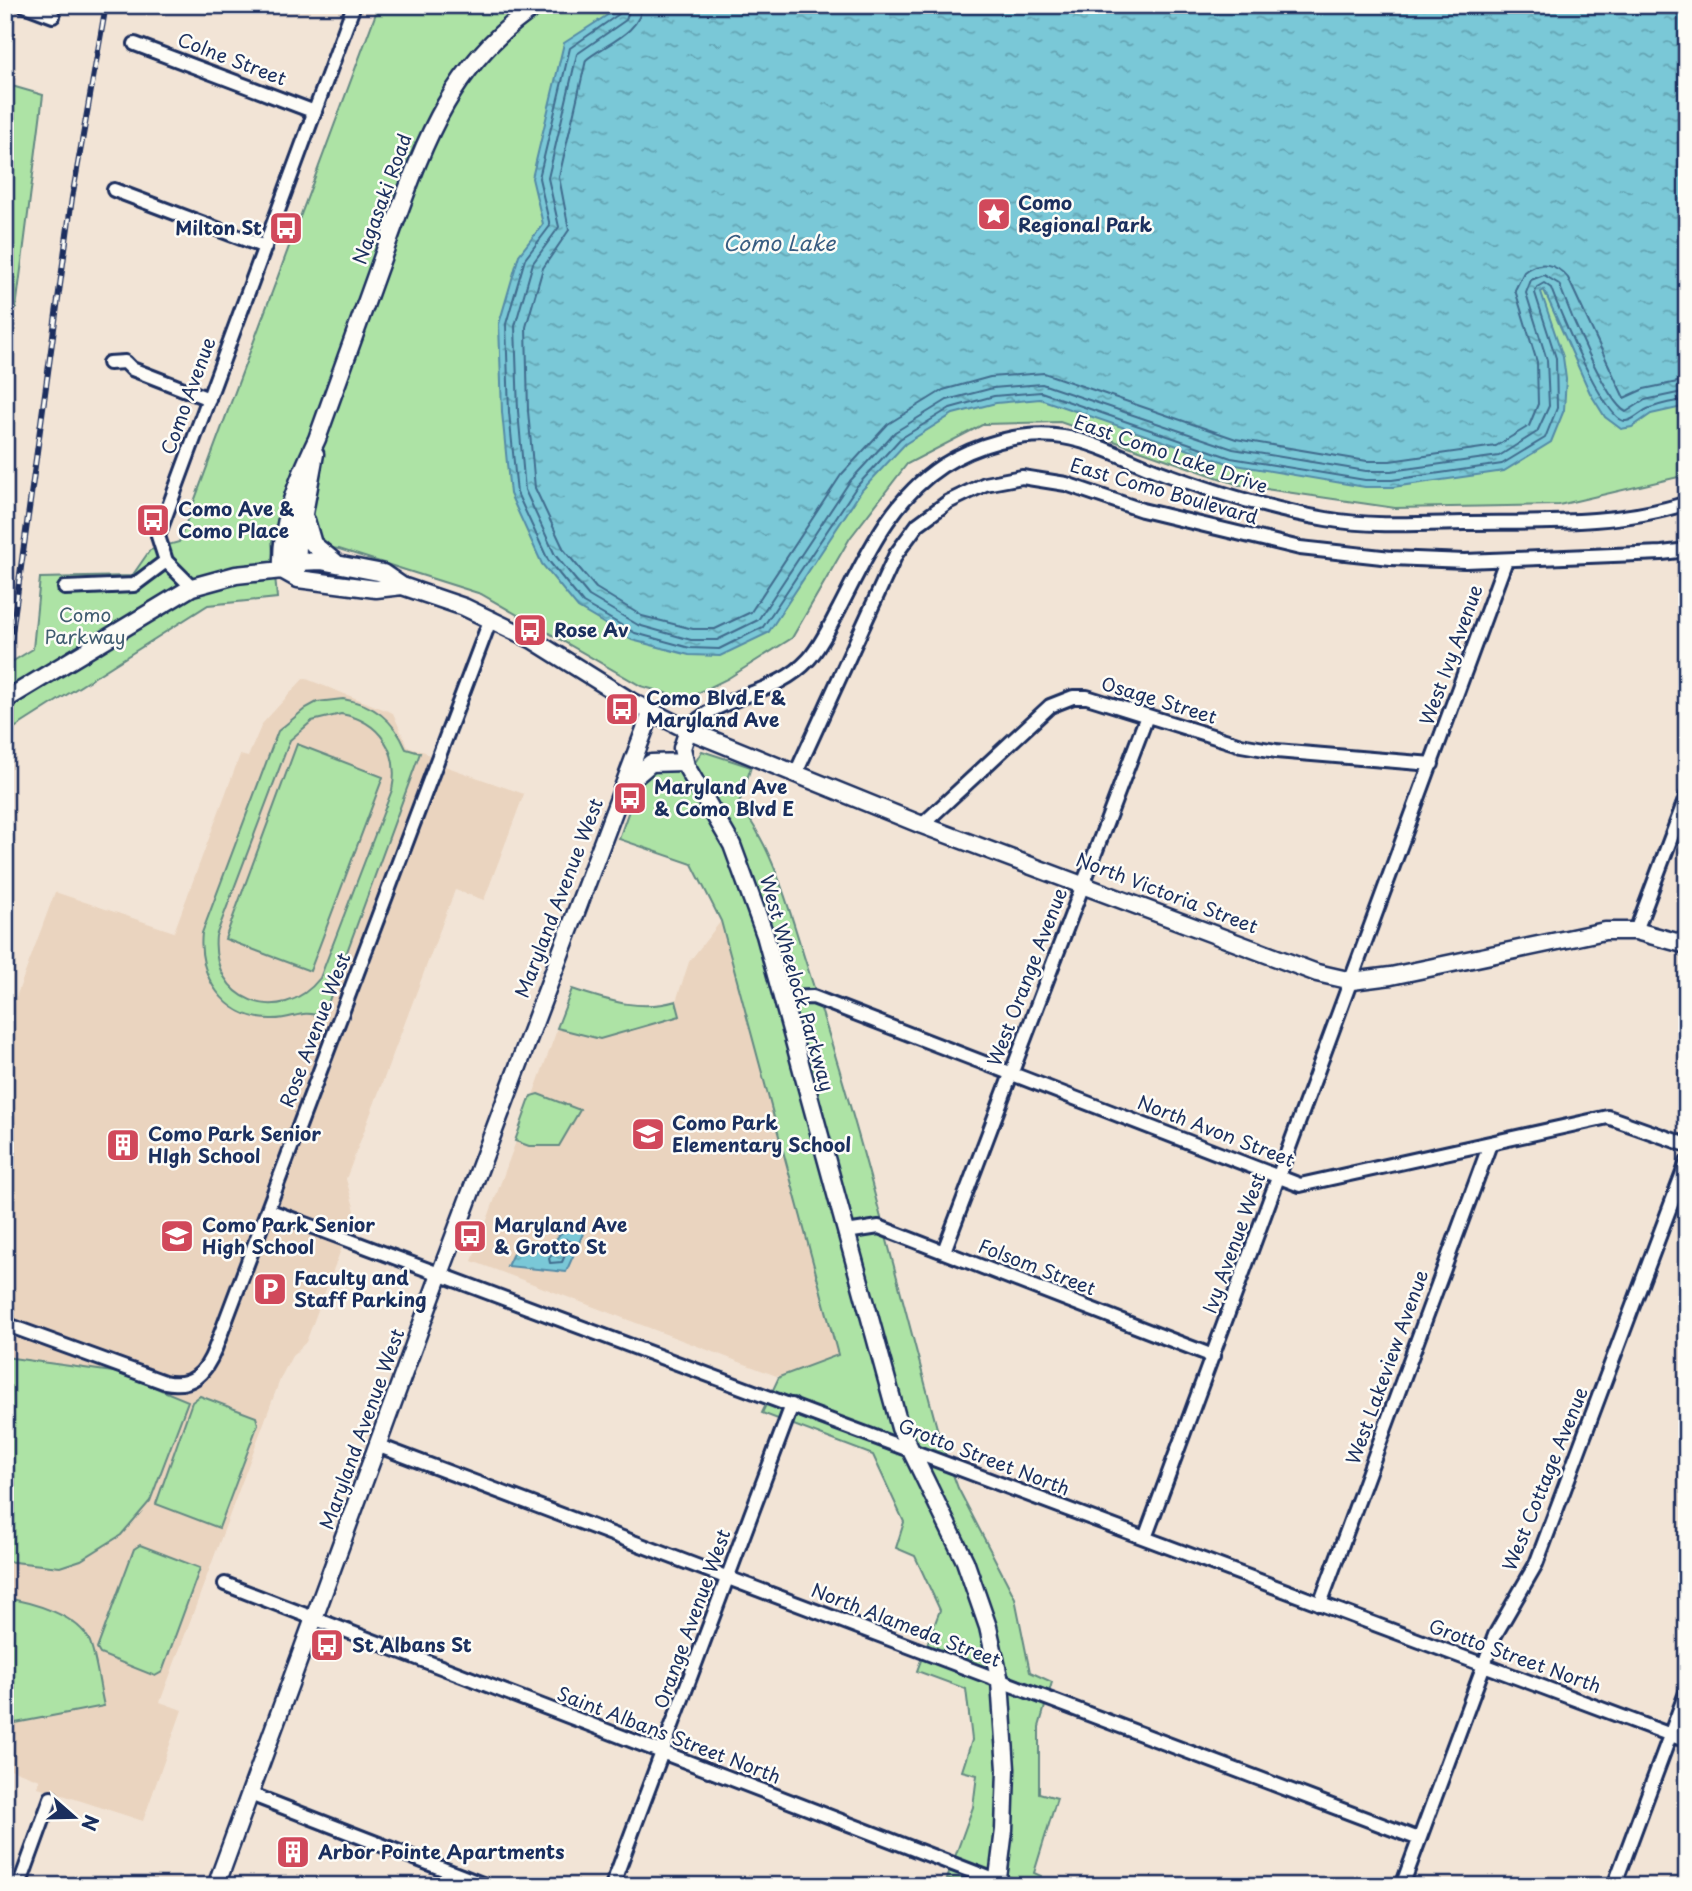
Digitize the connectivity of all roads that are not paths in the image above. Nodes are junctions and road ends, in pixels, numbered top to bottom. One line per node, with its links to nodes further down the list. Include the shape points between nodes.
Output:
1 (24, 5): 4 (street)
2 (354, 5): 6 (street, Como Avenue)
3 (538, 5): 11 (street, Nagasaki Road, via 501,33 470,66 433,123)
4 (53, 16)
5 (135, 44): 6 (street, Colne Street)
6 (314, 112): 8 (street, Como Avenue)
7 (114, 190): 8 (street)
8 (265, 247): 10 (street, Como Avenue)
9 (109, 363): 10 (street, via 125,362 132,369)
10 (209, 399): 16 (street, Como Avenue, via 158,536)
11 (317, 439): 13 (street); 19 (street, via 300,473 286,521)
12 (1687, 503): 28 (street, East Como Lake Drive, via 1642,515 1586,521 1398,524 1330,520 1232,497 1062,436 993,443 942,466 902,501 879,533 821,644 802,667 777,685 700,715)
13 (306, 508): 17 (street); 18 (street, via 313,544)
14 (1687, 550): 15 (street, East Como Boulevard)
15 (1506, 560): 30 (street, West Ivy Avenue); 31 (street, East Como Boulevard, via 1391,558 1300,548 1142,510 1066,484 1022,477 985,484 948,502 918,524 896,554)
16 (166, 561): 22 (street); 23 (street, via 134,586)
17 (297, 562): 18 (street); 19 (street); 20 (street)
18 (340, 565): 21 (street, via 383,573)
19 (282, 570): 20 (street); 22 (street, via 236,575)
20 (298, 579): 21 (street, via 376,589)
21 (402, 586): 24 (street)
22 (192, 587): 25 (street)
23 (65, 588)
24 (491, 618): 26 (street); 45 (street, Rose Avenue West)
25 (5, 700)
26 (651, 713): 28 (street, North Victoria Street); 32 (street, Maryland Avenue West)
27 (1147, 716): 30 (street, Osage Street, via 1276,751); 34 (street, Osage Street, via 1087,697 1049,706); 35 (street, West Orange Avenue)
28 (688, 730): 29 (street, via 682,748); 31 (street, North Victoria Street)
29 (685, 762): 32 (street, via 651,763); 39 (street, West Wheelock Parkway, via 735,852)
30 (1432, 764): 38 (street, Ivy Avenue West)
31 (796, 773): 34 (street, North Victoria Street)
32 (623, 789): 48 (street, Maryland Avenue West)
33 (1687, 795): 36 (street)
34 (922, 825): 35 (street, North Victoria Street)
35 (1084, 884): 38 (street, North Victoria Street, via 1317,973); 40 (street, West Orange Avenue)
36 (1636, 931): 37 (street, North Victoria Street); 38 (street, North Victoria Street, via 1605,931)
37 (1687, 945)
38 (1352, 981): 44 (street, Ivy Avenue West)
39 (783, 998): 40 (street, North Avon Street, via 813,997); 46 (street, West Wheelock Parkway)
40 (1011, 1071): 44 (street, North Avon Street); 47 (street, West Orange Avenue)
41 (1490, 1143): 42 (street, North Avon Street, via 1608,1117); 44 (street, North Avon Street, via 1300,1185); 57 (street, West Lakeview Avenue)
42 (1687, 1145)
43 (1687, 1161): 59 (street, West Cottage Avenue, via 1535,1564)
44 (1279, 1177): 50 (street, Ivy Avenue West)
45 (268, 1210): 48 (street, Grotto Street North); 49 (street, Rose Avenue West, via 215,1349 202,1374 191,1382 178,1385)
46 (846, 1231): 47 (street, Folsom Street, via 879,1227); 53 (street, West Wheelock Parkway)
47 (944, 1251): 50 (street, Folsom Street)
48 (440, 1274): 51 (street, Grotto Street North); 52 (street, Maryland Avenue West)
49 (5, 1324)
50 (1213, 1356): 54 (street, Ivy Avenue West)
51 (792, 1405): 53 (street, Grotto Street North); 55 (street, Orange Avenue West)
52 (379, 1446): 55 (street, North Alameda Street); 58 (street, Maryland Avenue West)
53 (909, 1448): 54 (street, Grotto Street North); 60 (street, West Wheelock Parkway, via 969,1572)
54 (1145, 1538): 57 (street, Grotto Street North)
55 (728, 1577): 60 (street, North Alameda Street); 64 (street, Orange Avenue West)
56 (225, 1584): 58 (street, Saint Albans Street North)
57 (1321, 1604): 59 (street, Grotto Street North)
58 (314, 1621): 64 (street, Saint Albans Street North); 65 (street, Maryland Avenue West)
59 (1483, 1665): 62 (street, Grotto Street North); 67 (street, West Cottage Avenue)
60 (1000, 1681): 67 (street, North Alameda Street); 68 (street, West Wheelock Parkway, via 1007,1792)
61 (1687, 1690): 62 (street)
62 (1670, 1734): 63 (street, Grotto Street North); 74 (street)
63 (1687, 1741)
64 (662, 1752): 68 (street, Saint Albans Street North); 72 (street, Orange Avenue West)
65 (250, 1794): 70 (street, Maryland Avenue West); 71 (street)
66 (51, 1798): 69 (street)
67 (1419, 1839): 73 (street, West Cottage Avenue)
68 (1002, 1884)
69 (19, 1886)
70 (216, 1886)
71 (487, 1886)
72 (612, 1886)
73 (1402, 1886)
74 (1614, 1886)

